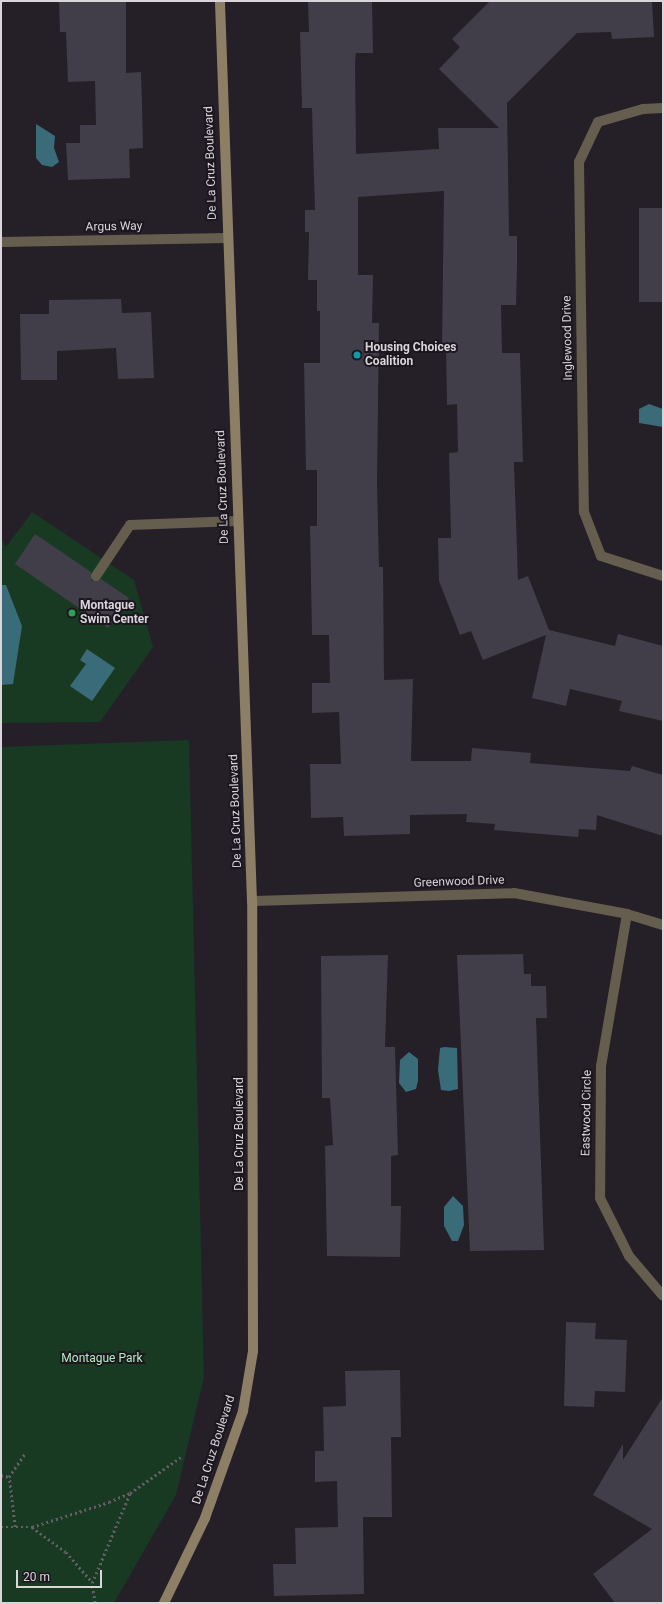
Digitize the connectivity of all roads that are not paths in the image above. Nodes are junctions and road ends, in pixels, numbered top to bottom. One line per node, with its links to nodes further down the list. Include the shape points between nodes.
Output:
1 (220, 1): 3 (main road, De La Cruz Boulevard)
2 (663, 108): 7 (street, Inglewood Drive, via 643,109 598,122 579,162 584,512 601,556)
3 (227, 238): 4 (street, Argus Way); 5 (main road, De La Cruz Boulevard)
4 (1, 242)
5 (238, 521): 6 (street, via 130,525); 8 (main road, De La Cruz Boulevard)
6 (96, 576)
7 (663, 576)
8 (252, 901): 9 (street, Greenwood Drive, via 514,893); 12 (main road, De La Cruz Boulevard, via 253,1351 243,1411 205,1518)
9 (627, 914): 10 (street, Greenwood Drive); 11 (street, Eastwood Circle, via 601,1066 600,1198 628,1256)
10 (663, 925)
11 (663, 1296)
12 (164, 1603)

